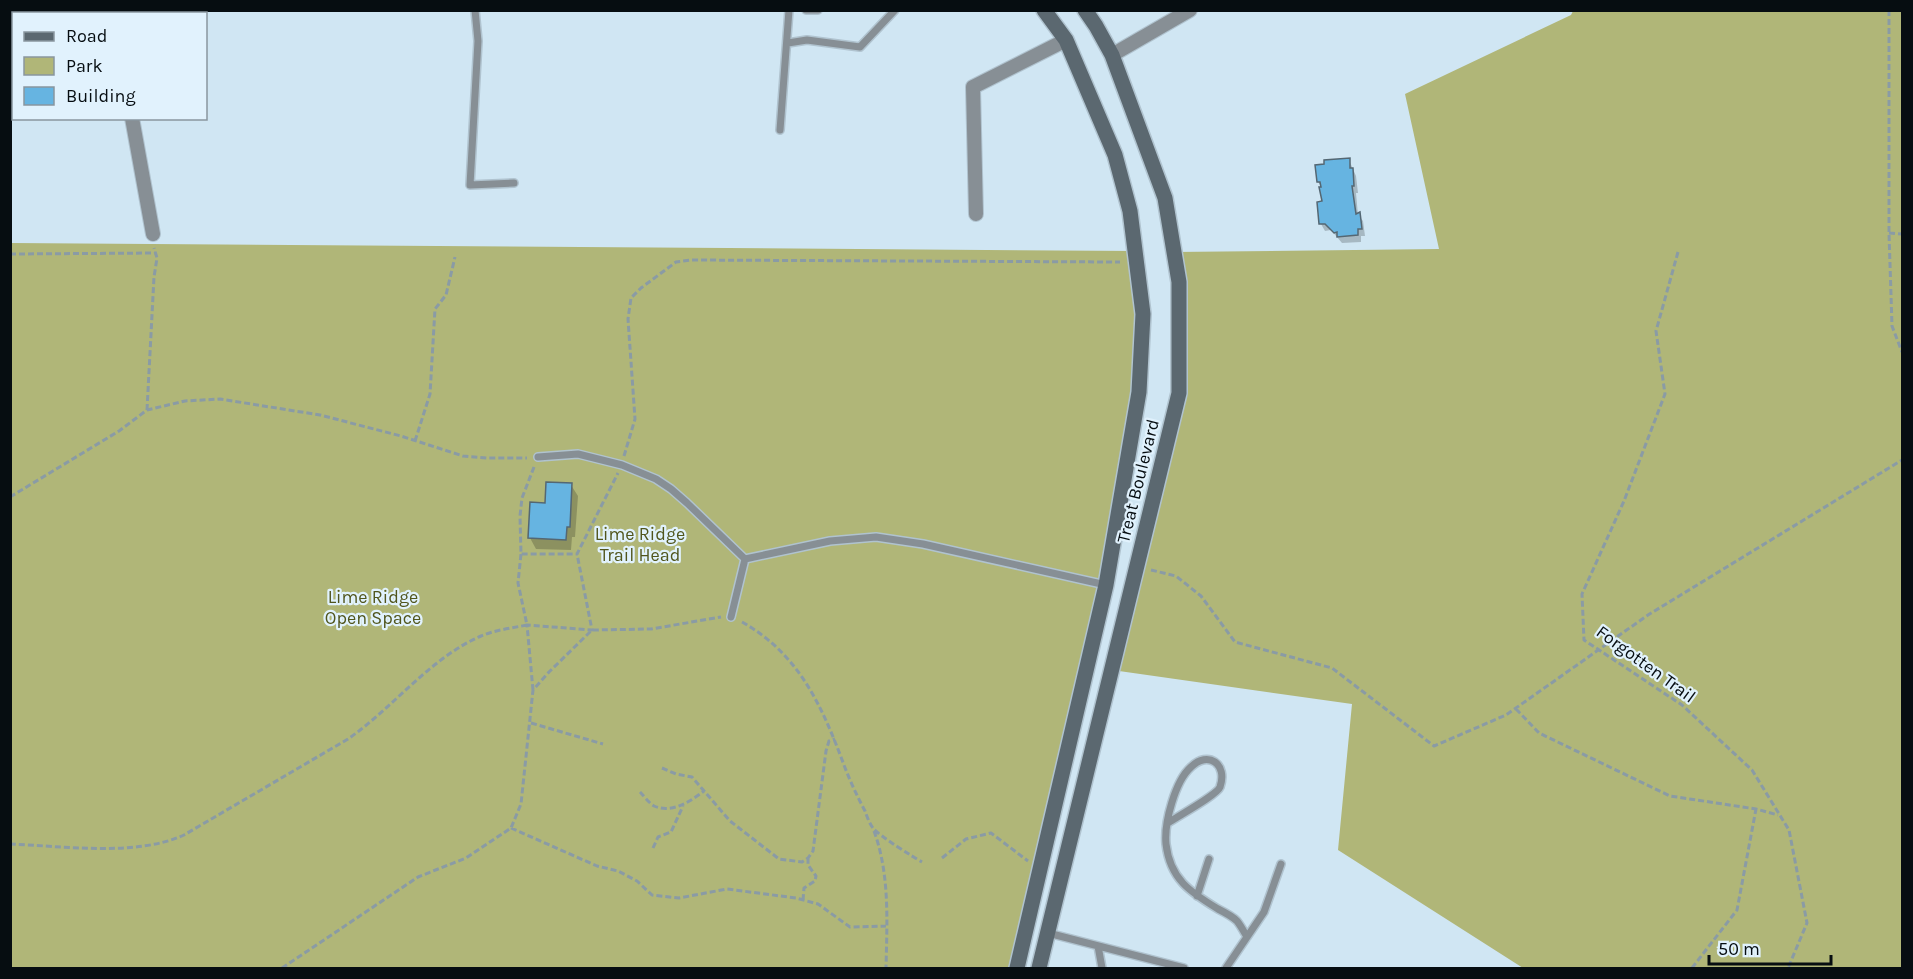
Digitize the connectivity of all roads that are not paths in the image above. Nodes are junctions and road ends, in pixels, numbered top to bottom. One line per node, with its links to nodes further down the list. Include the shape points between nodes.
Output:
1 (475, 10): 15 (lane, via 478,41 470,185)
2 (789, 10): 11 (lane)
3 (806, 10): 4 (lane)
4 (818, 10)
5 (895, 10): 11 (lane, via 860,47 807,40)
6 (1044, 10): 10 (main road, Treat Boulevard)
7 (1054, 10): 10 (main road)
8 (1085, 10): 12 (main road, Treat Boulevard)
9 (1190, 10): 12 (street)
10 (1063, 36): 16 (street, via 973,87); 20 (main road, Treat Boulevard, via 1115,155 1130,211 1143,314 1139,392)
11 (788, 43): 14 (lane)
12 (1112, 56): 26 (main road, Treat Boulevard, via 1165,198 1179,282 1179,393)
13 (132, 120): 17 (street)
14 (780, 130)
15 (514, 183)
16 (976, 214)
17 (153, 234)
18 (538, 457): 19 (lane, via 578,454 622,465 656,480 671,489)
19 (746, 559): 20 (lane, via 830,541 876,537); 21 (lane)
20 (1106, 585): 29 (main road, Treat Boulevard)
21 (731, 617)
22 (1168, 823): 22 (lane, via 1181,778 1192,765 1204,760 1220,765 1223,773 1218,791); 25 (lane, via 1166,843 1171,865 1179,880)
23 (1209, 859): 25 (lane)
24 (1281, 864): 27 (lane, via 1264,912)
25 (1197, 896): 27 (lane, via 1236,920)
26 (1048, 933): 28 (lane); 30 (main road, Treat Boulevard)
27 (1247, 937): 33 (lane)
28 (1098, 946): 31 (lane); 32 (lane)
29 (1017, 969)
30 (1040, 969)
31 (1102, 969)
32 (1184, 969)
33 (1226, 969)

